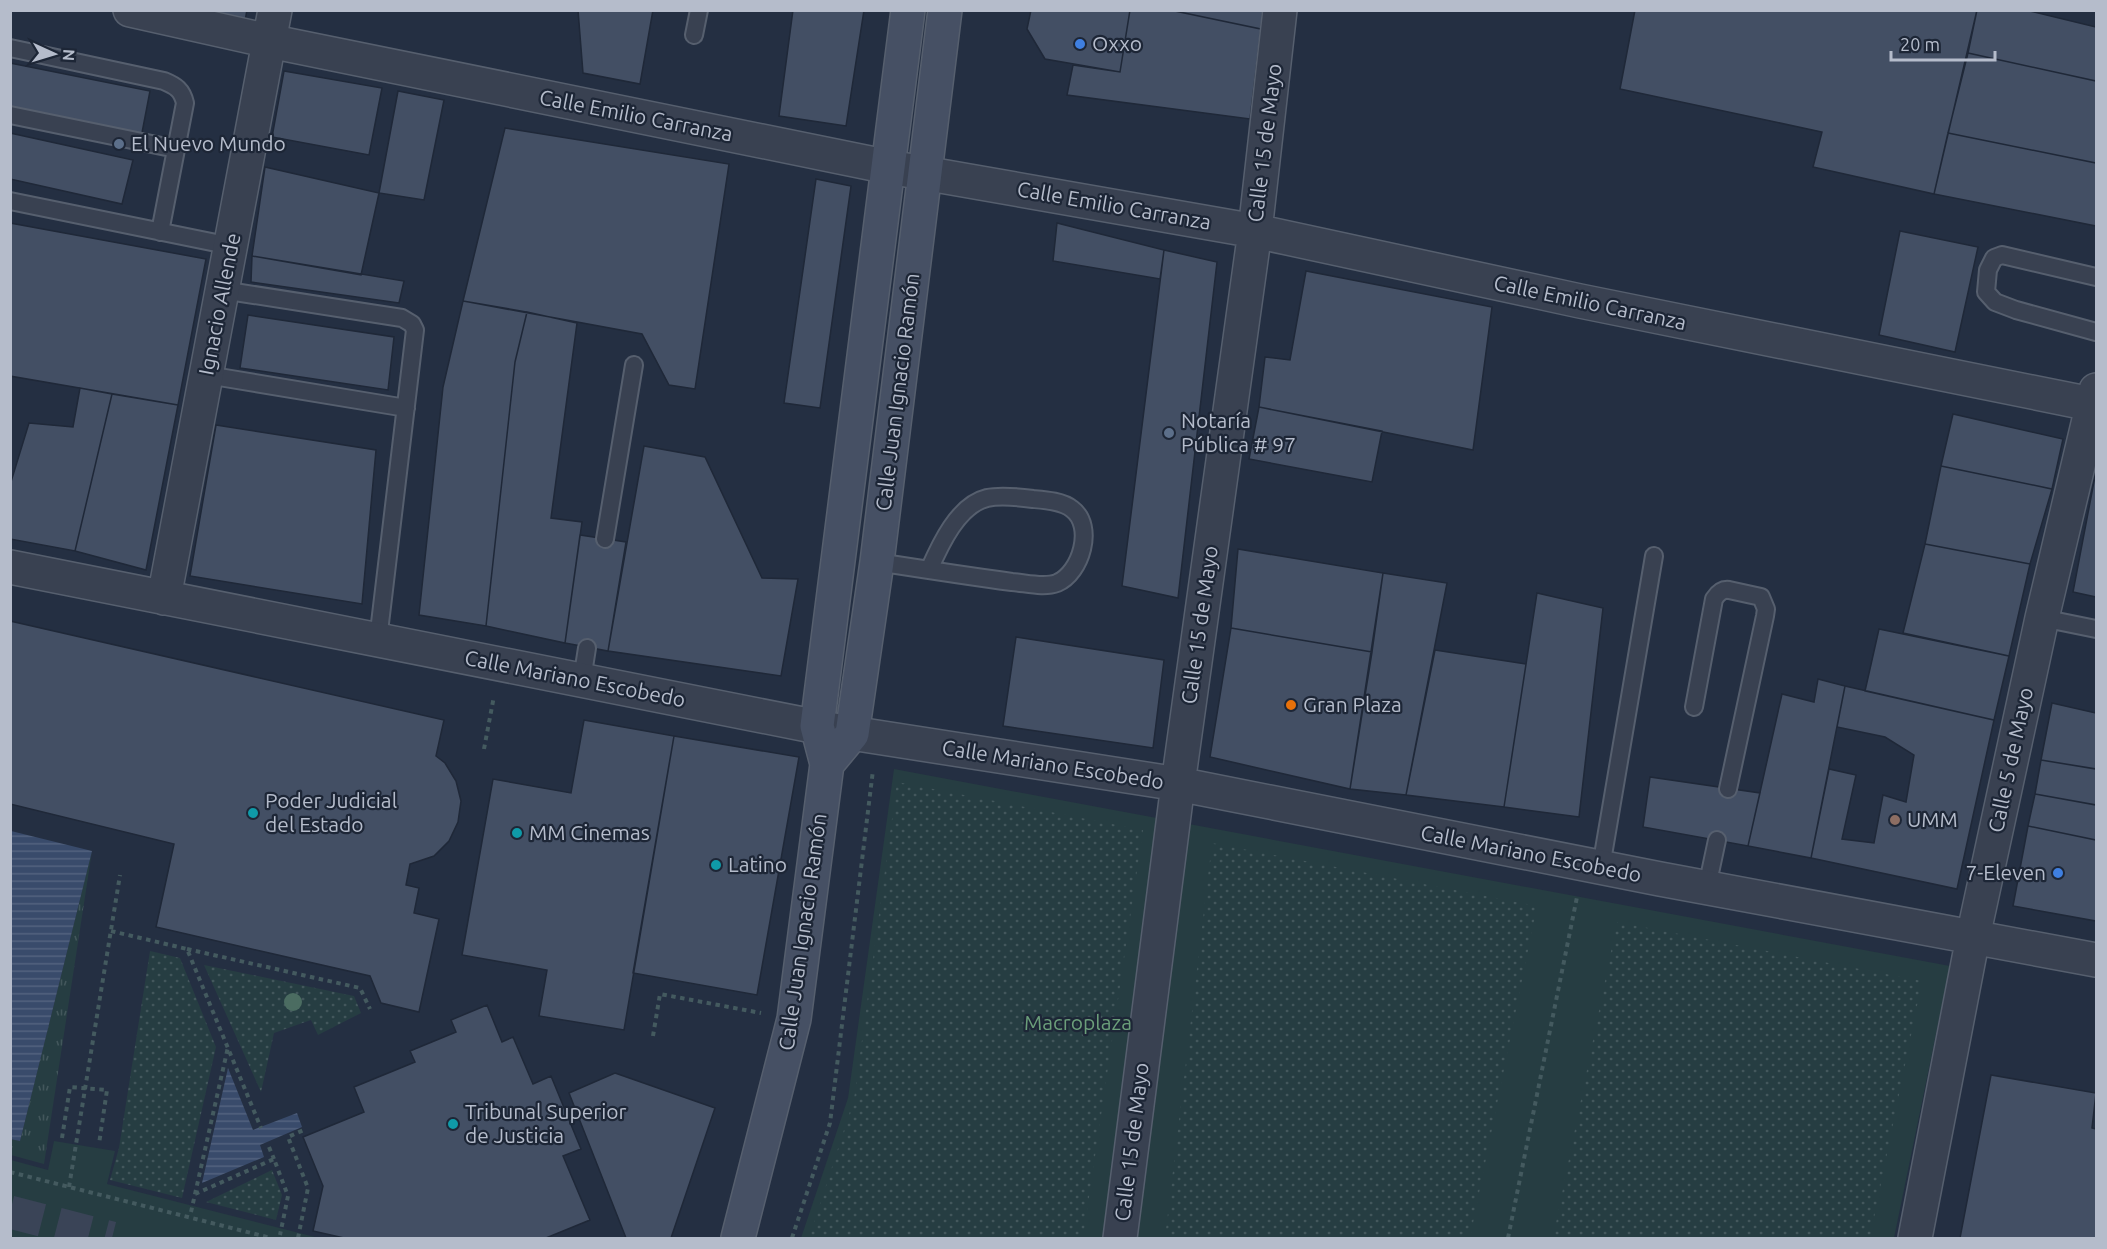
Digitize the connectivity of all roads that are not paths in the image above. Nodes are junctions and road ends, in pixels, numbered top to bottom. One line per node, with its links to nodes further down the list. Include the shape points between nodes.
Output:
1 (130, 10): 6 (street, Calle Emilio Carranza)
2 (699, 10): 7 (lane)
3 (908, 10): 11 (street, Calle Juan Ignacio Ramón)
4 (945, 10): 12 (street, Calle Juan Ignacio Ramón)
5 (1280, 10): 14 (street, Calle 15 de Mayo)
6 (272, 26): 11 (street, Calle Emilio Carranza); 16 (street, Ignacio Allende)
7 (694, 35)
8 (10, 48): 10 (lane, via 176,86 185,103)
9 (10, 115): 10 (lane)
10 (176, 149): 15 (lane)
11 (889, 167): 12 (street, Calle Emilio Carranza); 36 (street, Calle Juan Ignacio Ramón)
12 (926, 173): 14 (street, Calle Emilio Carranza); 26 (street, Calle Juan Ignacio Ramón)
13 (10, 201): 15 (lane)
14 (1255, 231): 22 (street, Calle Emilio Carranza, via 1580,301); 39 (street, Calle 15 de Mayo)
15 (160, 232): 16 (lane)
16 (231, 246): 18 (street, Ignacio Allende)
17 (2097, 277): 19 (lane, via 2002,255 1994,258 1988,270 1986,292 1995,302 2016,310)
18 (222, 290): 21 (street, Ignacio Allende); 23 (lane, via 408,321 415,330 415,338)
19 (2097, 332)
20 (634, 366): 24 (lane)
21 (207, 375): 23 (lane); 29 (street, Ignacio Allende)
22 (2095, 400): 30 (street, Calle 5 de Mayo)
23 (406, 408): 32 (lane)
24 (605, 539)
25 (1654, 556): 42 (lane)
26 (877, 562): 28 (lane); 37 (street, Calle Juan Ignacio Ramón)
27 (10, 567): 29 (street, Calle Mariano Escobedo)
28 (929, 570): 28 (lane, via 1042,585 1057,583 1069,574 1080,557 1082,522 1072,509 1051,501 985,498 956,520)
29 (164, 598): 32 (street, Calle Mariano Escobedo)
30 (2042, 618): 31 (lane); 44 (street, Calle 5 de Mayo)
31 (2097, 629)
32 (378, 640): 34 (street, Calle Mariano Escobedo)
33 (587, 648): 34 (lane)
34 (582, 680): 36 (street, Calle Mariano Escobedo)
35 (1694, 707): 40 (lane, via 1717,594 1725,590 1761,597 1765,616)
36 (817, 726): 37 (street, Calle Mariano Escobedo); 38 (street, Calle Juan Ignacio Ramón)
37 (852, 734): 38 (street); 39 (street, Calle Mariano Escobedo)
38 (827, 764): 46 (street, Calle Juan Ignacio Ramón, via 794,1020)
39 (1178, 784): 42 (street, Calle Mariano Escobedo); 47 (street, Calle 15 de Mayo)
40 (1728, 789)
41 (1717, 840): 43 (lane)
42 (1601, 867): 43 (street, Calle Mariano Escobedo)
43 (1707, 887): 44 (street, Calle Mariano Escobedo)
44 (1973, 938): 45 (street, Calle Mariano Escobedo); 48 (street, Calle 5 de Mayo)
45 (2097, 960)
46 (738, 1239)
47 (1120, 1239)
48 (1915, 1239)

